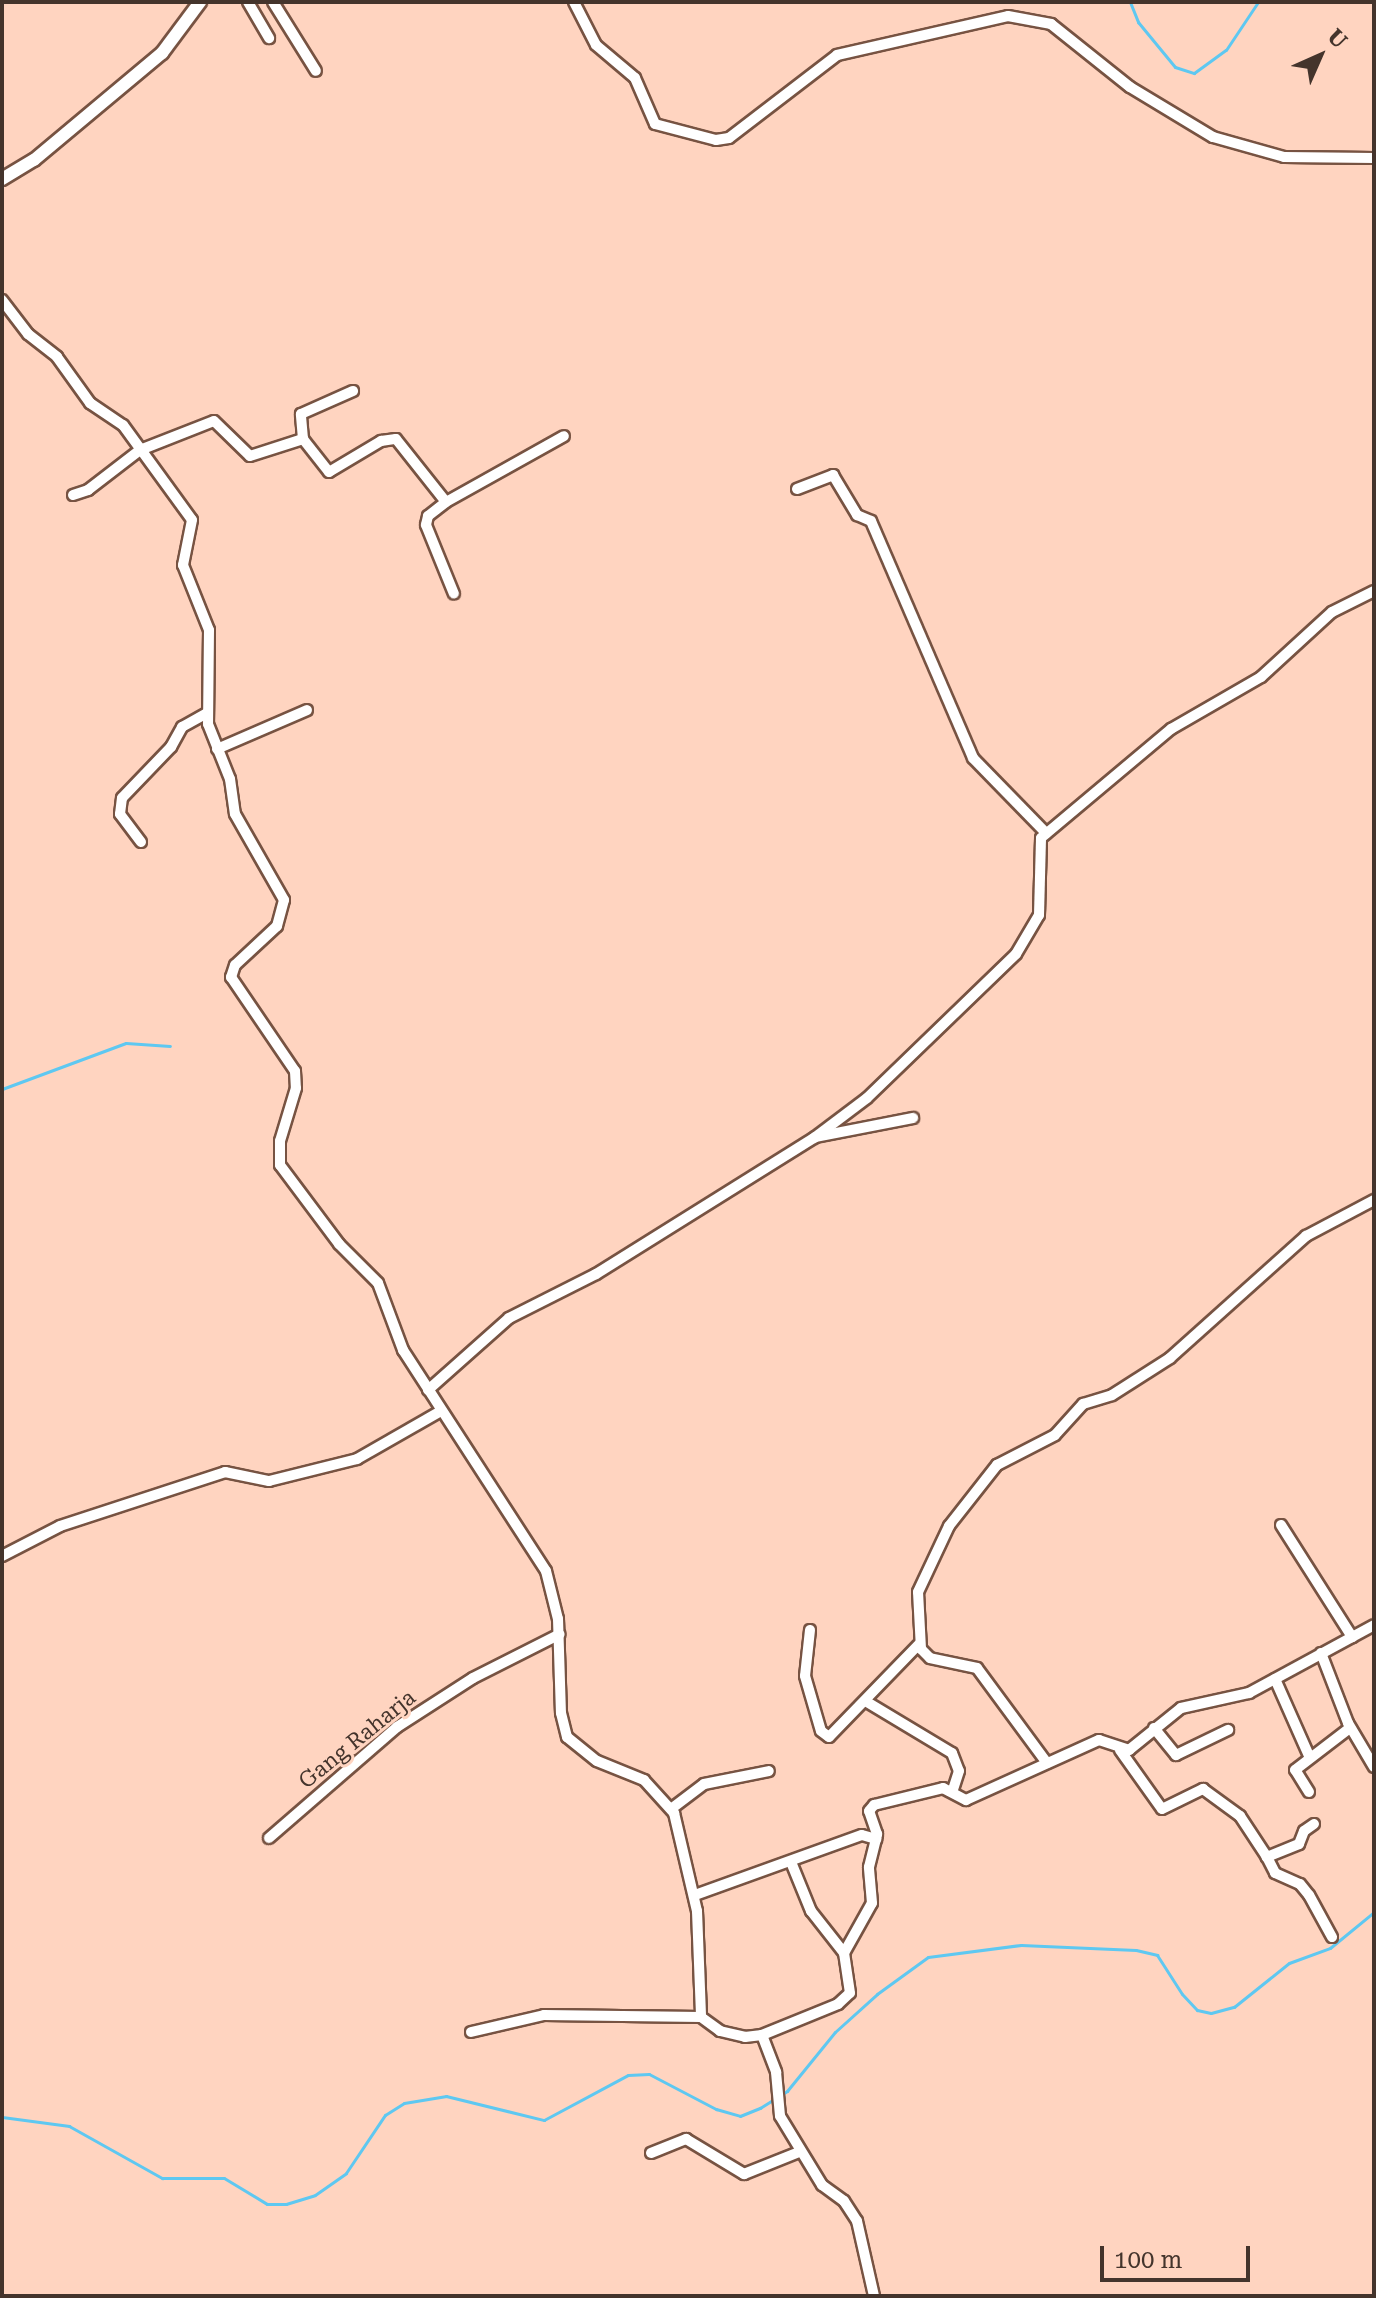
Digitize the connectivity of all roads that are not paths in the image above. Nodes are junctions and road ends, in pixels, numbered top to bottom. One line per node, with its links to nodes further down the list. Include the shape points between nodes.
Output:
1 (200, 2): 8 (street, via 162,53 34,160)
2 (248, 2): 5 (street)
3 (273, 2): 6 (street)
4 (574, 2): 7 (street, via 596,45 635,78 655,124 716,140 729,138 837,55 1008,16 1051,24 1140,95 1213,137 1284,157)
5 (269, 38)
6 (316, 71)
7 (1374, 158)
8 (2, 179)
9 (2, 300): 13 (street, via 28,334 57,357 90,403 123,425)
10 (353, 391): 12 (street, via 301,414)
11 (564, 436): 16 (street)
12 (303, 439): 13 (street, via 250,456 214,421); 16 (street, via 332,472 381,441 396,439)
13 (140, 450): 15 (street, via 96,485); 20 (street, via 193,526 183,565 209,630)
14 (797, 489): 22 (street, via 833,475 857,515 871,521 973,758)
15 (73, 495)
16 (446, 502): 18 (street, via 426,525)
17 (1374, 591): 22 (street, via 1332,612 1261,677 1171,729)
18 (454, 594)
19 (307, 710): 21 (street)
20 (207, 713): 21 (street); 23 (street, via 182,727 171,747 122,798 120,814)
21 (217, 749): 27 (street, via 230,779 235,814 284,900 272,933 235,965 231,977 295,1071 280,1165 339,1244 378,1283 390,1325)
22 (1046, 833): 25 (street, via 1038,846 1043,882 1039,915 1016,954 887,1081)
23 (141, 842)
24 (913, 1118): 25 (street)
25 (814, 1138): 27 (street, via 596,1274 509,1318)
26 (1374, 1200): 35 (street, via 1306,1236 1177,1353 1112,1395 1083,1404 1055,1435 987,1473 949,1526 918,1592)
27 (428, 1390): 28 (street)
28 (439, 1412): 30 (street, via 357,1459 269,1481 225,1472 60,1526); 33 (street, via 546,1571)
29 (1281, 1525): 34 (street)
30 (2, 1556)
31 (1374, 1625): 34 (street)
32 (810, 1630): 38 (street, via 805,1676 823,1734 836,1735)
33 (560, 1634): 50 (street, via 561,1713 567,1737 586,1754 644,1780); 52 (street, Gang Raharja, via 473,1678 397,1727)
34 (1352, 1637): 36 (street)
35 (919, 1644): 38 (street); 45 (street, via 930,1658 977,1668)
36 (1321, 1653): 37 (street); 40 (street)
37 (1275, 1679): 39 (street, via 1228,1700 1195,1701); 44 (street)
38 (867, 1702): 48 (street, via 952,1753 959,1769)
39 (1154, 1728): 41 (street, via 1176,1755); 43 (street, via 1129,1750)
40 (1350, 1728): 42 (street); 44 (street)
41 (1228, 1730)
42 (1370, 1747): 46 (street)
43 (1120, 1750): 45 (street, via 1099,1740); 54 (street, via 1162,1809 1203,1789 1240,1816)
44 (1310, 1758): 49 (street, via 1294,1771)
45 (1047, 1763): 48 (street, via 966,1800)
46 (1374, 1767)
47 (769, 1771): 50 (street, via 704,1784)
48 (952, 1792): 53 (street, via 938,1788 874,1805 869,1811)
49 (1309, 1792)
50 (671, 1809): 56 (street)
51 (1314, 1824): 54 (street, via 1299,1844)
52 (269, 1838)
53 (876, 1839): 55 (street, via 862,1835); 58 (street, via 869,1867 870,1908 850,1934)
54 (1267, 1857): 57 (street, via 1275,1873 1300,1884)
55 (791, 1862): 56 (street); 58 (street, via 811,1911)
56 (695, 1895): 59 (street)
57 (1332, 1937)
58 (844, 1953): 61 (street, via 851,1986 847,1998)
59 (701, 2017): 60 (street, via 544,2015); 61 (street, via 720,2031)
60 (471, 2032)
61 (762, 2035): 62 (street, via 780,2116)
62 (799, 2152): 63 (street, via 744,2174 686,2139); 64 (street, via 857,2221)
63 (651, 2153)
64 (874, 2296)

